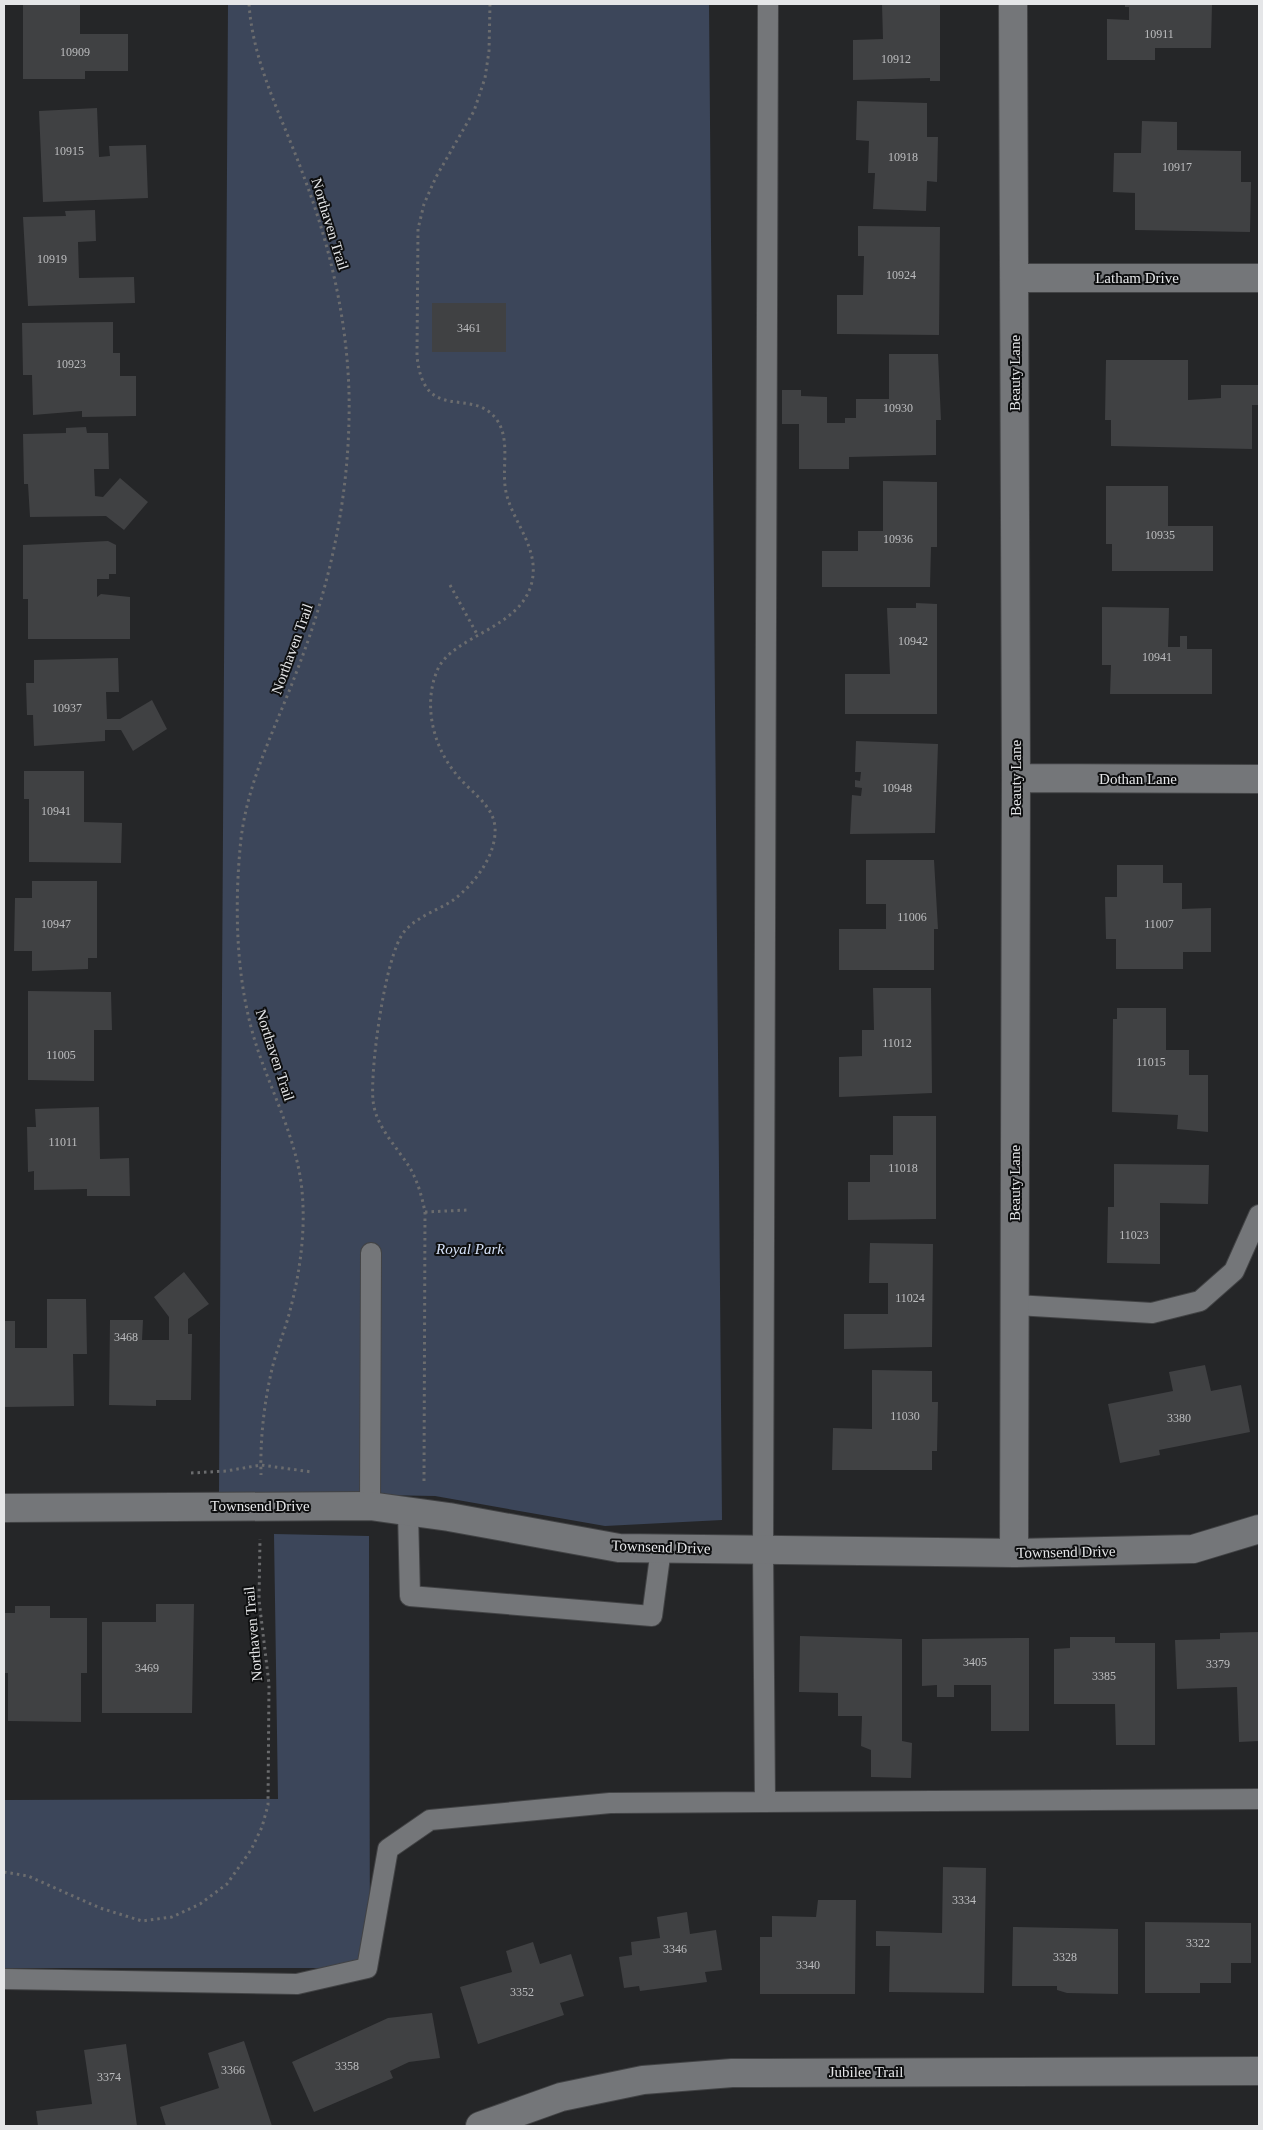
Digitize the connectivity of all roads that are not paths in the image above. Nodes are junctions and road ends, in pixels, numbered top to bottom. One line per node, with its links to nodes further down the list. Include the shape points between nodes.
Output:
1 (768, 4): 15 (lane)
2 (1013, 4): 3 (street, Beauty Lane)
3 (1014, 278): 4 (street, Latham Drive); 5 (street, Beauty Lane)
4 (1259, 278)
5 (1016, 778): 6 (street, Dothan Lane); 9 (street, Beauty Lane)
6 (1259, 779)
7 (1259, 1215): 9 (lane, via 1234,1271 1200,1301 1152,1313)
8 (371, 1253): 10 (lane)
9 (1015, 1305): 16 (street, Beauty Lane)
10 (370, 1506): 11 (street, Townsend Drive); 12 (street, Townsend Drive)
11 (4, 1508)
12 (408, 1512): 14 (street, Townsend Drive, via 618,1548); 14 (lane, via 410,1596 652,1616)
13 (1259, 1529): 16 (street, Townsend Drive, via 1193,1549)
14 (661, 1548): 15 (street, Townsend Drive)
15 (762, 1550): 16 (street, Townsend Drive); 18 (lane)
16 (1014, 1553)
17 (1259, 1799): 18 (lane)
18 (766, 1802): 19 (lane, via 610,1803 430,1820 388,1849 367,1968 296,1984)
19 (4, 1979)
20 (1259, 2071): 21 (street, Jubilee Trail, via 732,2073 643,2080 561,2097)
21 (480, 2126)

